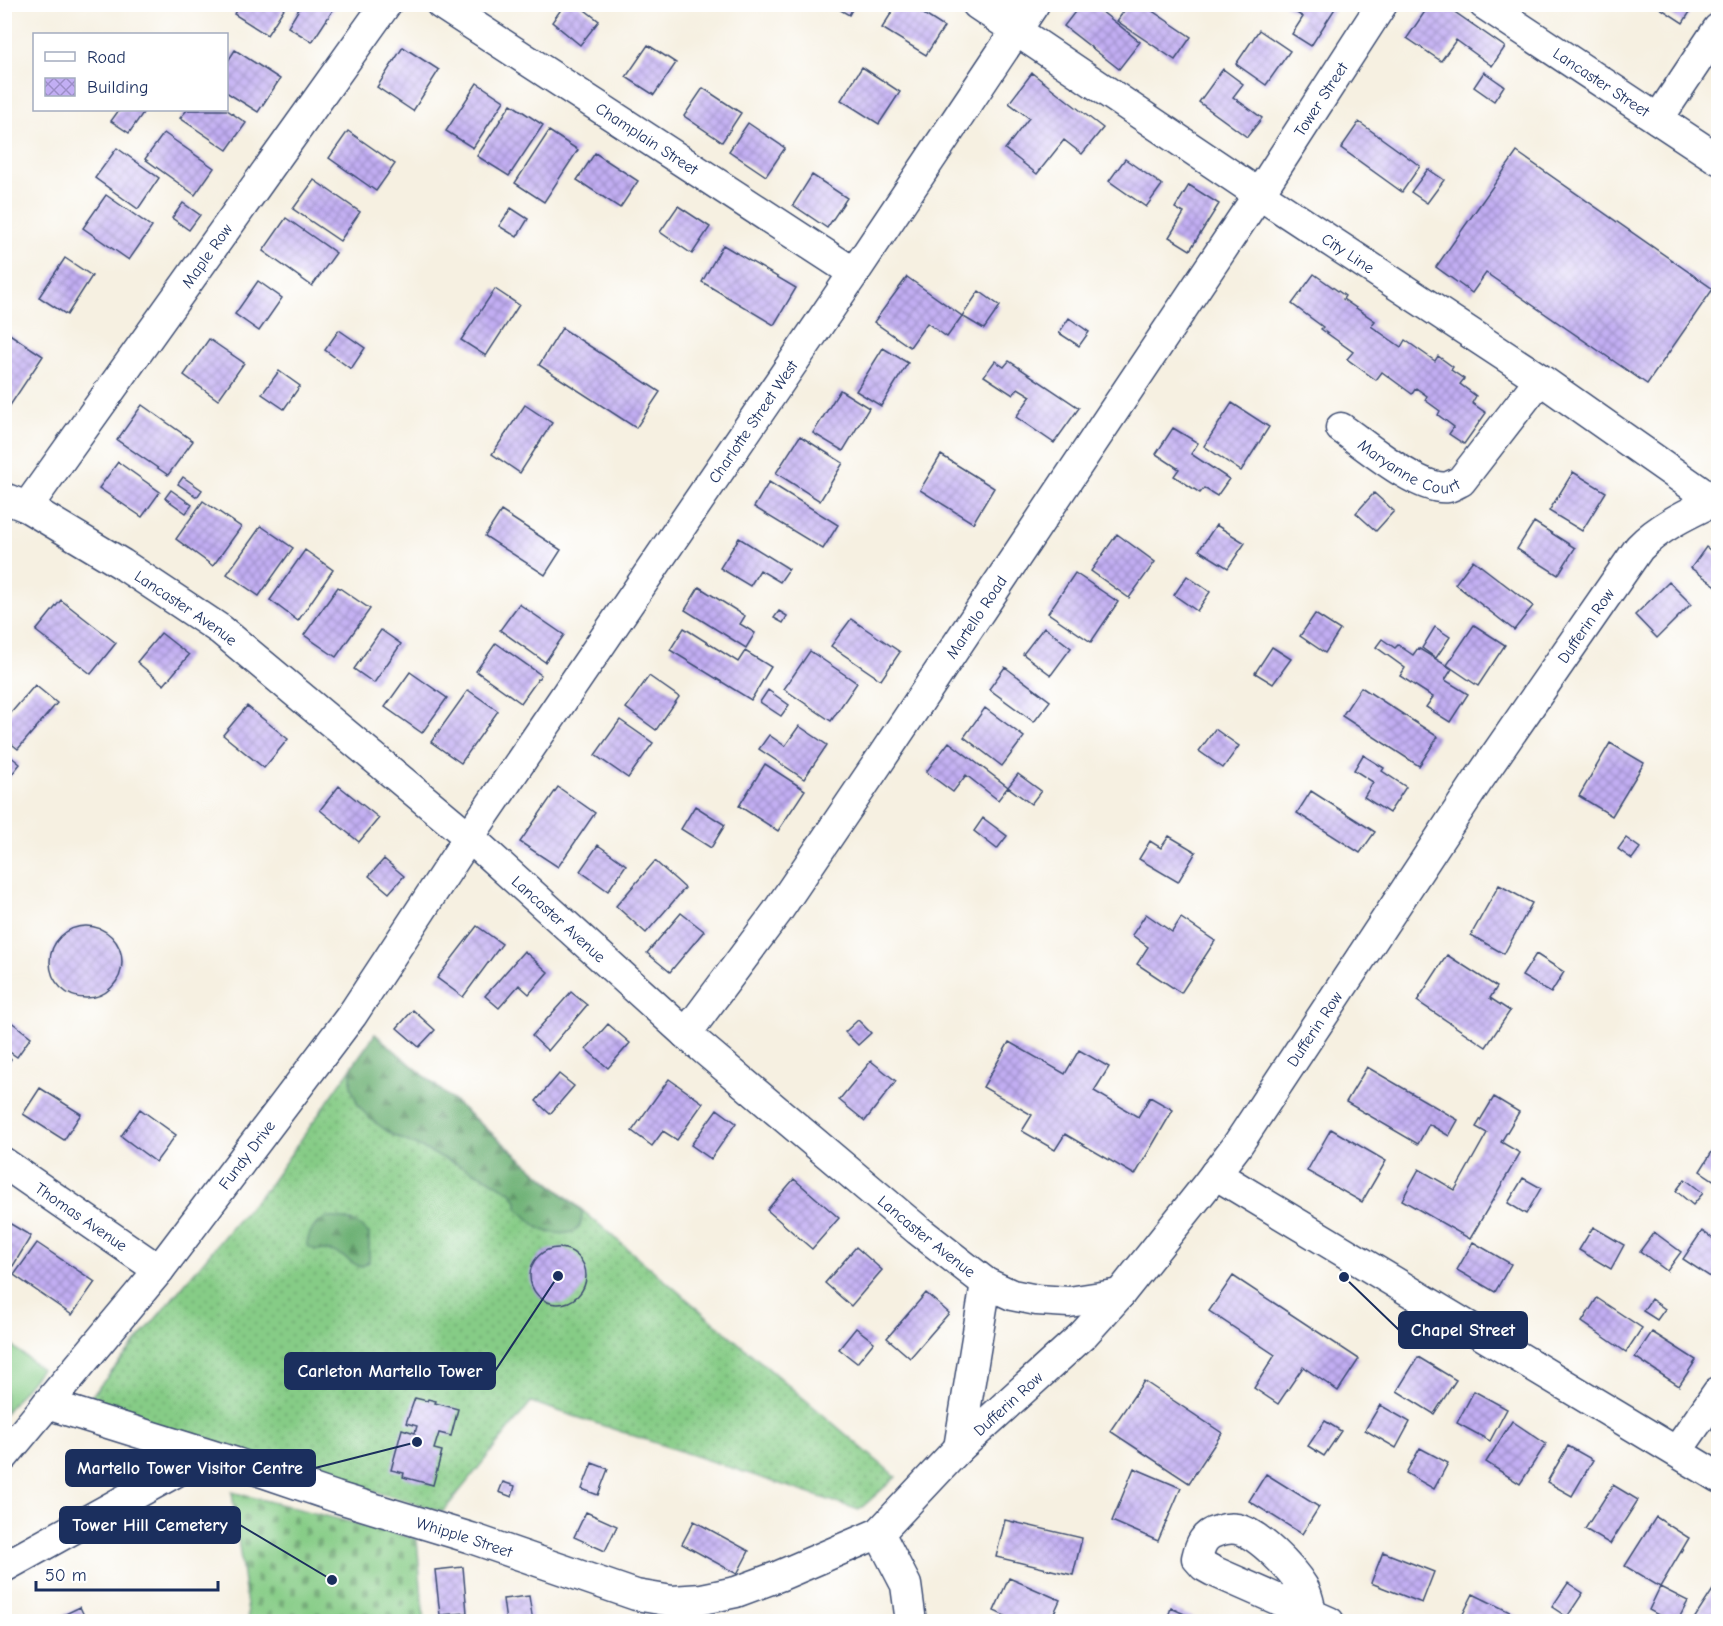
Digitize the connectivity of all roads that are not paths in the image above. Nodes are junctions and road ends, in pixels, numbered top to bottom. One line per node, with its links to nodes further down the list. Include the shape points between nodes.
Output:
1 (386, 4): 15 (street, Maple Row)
2 (441, 4): 12 (street, Champlain Street)
3 (977, 4): 8 (street, City Line)
4 (1034, 4): 8 (street, Charlotte Street West)
5 (1382, 4): 11 (street, Tower Street)
6 (1484, 4): 9 (street, Lancaster Street)
7 (1719, 29): 9 (street)
8 (1016, 31): 11 (street, City Line); 12 (street, Charlotte Street West)
9 (1658, 119): 10 (street, Lancaster Street)
10 (1719, 159)
11 (1259, 194): 13 (street, City Line); 18 (street, Martello Road, via 870,776 777,912)
12 (854, 273): 17 (street, Charlotte Street West)
13 (1540, 379): 14 (street, Maryanne Court, via 1466,476 1448,487 1413,479); 16 (street, City Line)
14 (1341, 428)
15 (16, 502): 17 (street, Lancaster Avenue, via 122,564 221,630)
16 (1717, 502): 20 (street, Dufferin Row, via 1661,530 1640,548 1477,782)
17 (469, 837): 18 (street, Lancaster Avenue); 21 (street, Fundy Drive, via 352,1016)
18 (686, 1034): 22 (street, Lancaster Avenue)
19 (4, 1163): 21 (street, Thomas Avenue)
20 (1215, 1174): 23 (street, Dufferin Row); 27 (street)
21 (159, 1270): 25 (street, Fundy Drive)
22 (986, 1283): 23 (street, Lancaster Avenue, via 1012,1295 1037,1300 1069,1302); 26 (street)
23 (1120, 1294): 26 (street, Dufferin Row, via 1083,1335)
24 (1719, 1392): 27 (street)
25 (47, 1404): 28 (street, Whipple Street); 29 (street, Fundy Drive)
26 (959, 1448): 31 (street, Dufferin Row)
27 (1677, 1451): 30 (street)
28 (206, 1455): 31 (street, Whipple Street, via 471,1538 636,1595 672,1601 736,1592); 32 (street)
29 (4, 1456)
30 (1719, 1477)
31 (879, 1533): 33 (street, via 906,1586)
32 (4, 1567)
33 (911, 1622)

